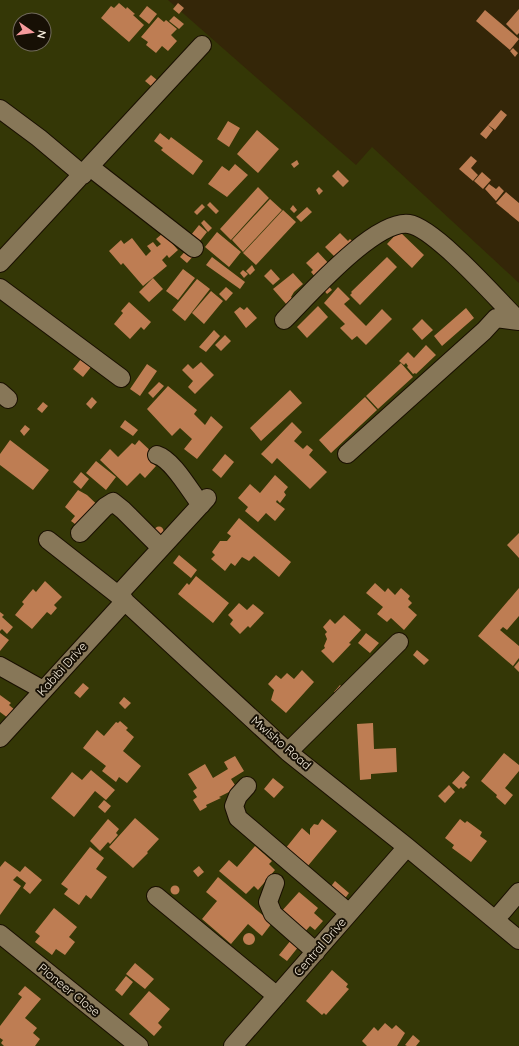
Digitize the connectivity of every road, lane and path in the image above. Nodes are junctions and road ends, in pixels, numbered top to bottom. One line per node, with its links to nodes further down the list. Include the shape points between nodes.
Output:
1 (202, 45): 3 (street)
2 (0, 109): 3 (street)
3 (86, 171): 4 (street); 5 (street)
4 (194, 248)
5 (0, 263)
6 (0, 288): 9 (street)
7 (284, 320): 8 (street, via 366,241 383,231 409,224 421,229 461,261)
8 (519, 321): 10 (street, via 496,318)
9 (121, 378)
10 (346, 454)
11 (157, 455): 14 (street, Kabibi Drive, via 164,457 204,501)
12 (80, 533): 14 (street, via 104,506 113,502)
13 (48, 540): 15 (street, Mwisho Road)
14 (161, 548): 15 (street, Kabibi Drive)
15 (121, 598): 18 (street, Kabibi Drive); 20 (street, Mwisho Road)
16 (399, 642): 20 (street)
17 (0, 666): 18 (street)
18 (43, 690): 19 (street, Kabibi Drive)
19 (0, 738)
20 (288, 752): 22 (street, Mwisho Road)
21 (247, 786): 26 (street, via 238,796 234,806 238,818)
22 (407, 847): 26 (street, Central Drive); 27 (street, Mwisho Road)
23 (275, 883): 30 (street, via 268,902 273,914)
24 (519, 892): 27 (street)
25 (156, 896): 31 (street)
26 (349, 913): 30 (street, Central Drive)
27 (496, 920): 29 (street, Mwisho Road)
28 (0, 934): 32 (street, Pioneer Close)
29 (519, 940)
30 (316, 952): 31 (street, Central Drive)
31 (277, 996): 33 (street, Central Drive)
32 (139, 1046)
33 (233, 1046)

